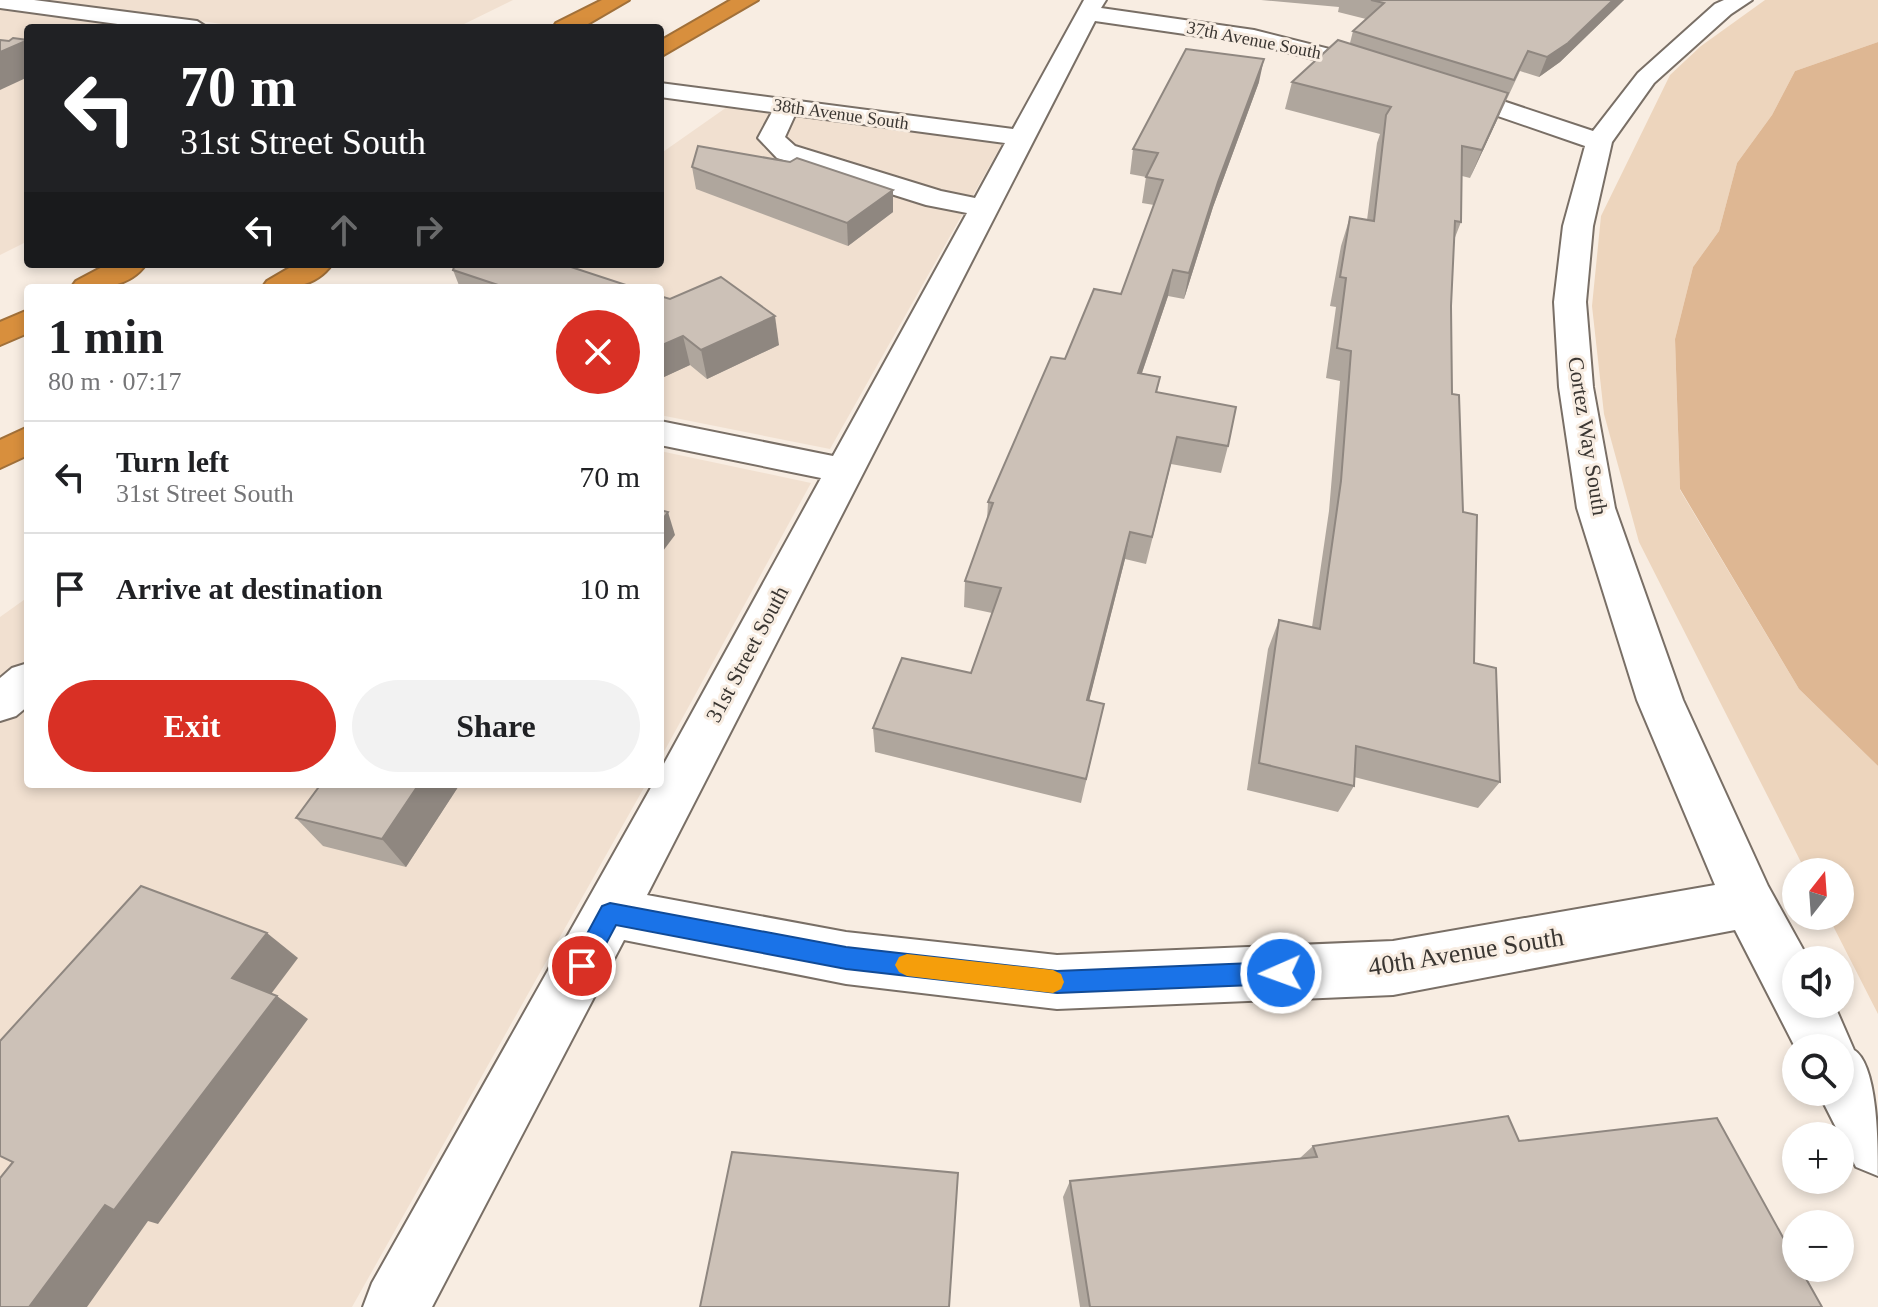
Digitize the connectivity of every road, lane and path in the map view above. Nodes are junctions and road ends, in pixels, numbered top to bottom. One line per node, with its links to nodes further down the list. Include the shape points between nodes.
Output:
1 (618, 0): 6 (highway)
2 (747, 0): 8 (highway)
3 (0, 2): 7 (street)
4 (1719, 3): 14 (street, Cortez Way South, via 1646,78)
5 (1092, 6): 9 (street, 37th Avenue South, via 1254,37); 13 (street, 31st Street South)
6 (574, 23)
7 (134, 24)
8 (664, 48)
9 (1399, 75)
10 (1427, 83): 14 (street)
11 (664, 91): 12 (street, 38th Avenue South)
12 (787, 107): 13 (street, 38th Avenue South); 15 (street, via 771,138 786,152 924,196)
13 (1023, 138): 15 (street, 31st Street South)
14 (1599, 142): 28 (street, Cortez Way South, via 1578,226 1570,302 1576,387 1596,508 1660,700)
15 (985, 208): 25 (street, 31st Street South)
16 (124, 268): 18 (highway)
17 (310, 268): 19 (highway)
18 (94, 284)
19 (284, 284)
20 (24, 322): 21 (highway)
21 (0, 335)
22 (664, 434): 25 (street)
23 (24, 441): 24 (highway)
24 (0, 456)
25 (843, 470): 29 (street, 31st Street South)
26 (24, 684): 27 (street)
27 (0, 703)
28 (1749, 903): 29 (street, 40th Avenue South, via 1393,968 1057,982 846,958); 30 (street, Cortez Way South)
29 (610, 913): 33 (street, 31st Street South)
30 (1782, 965)
31 (1854, 1100): 32 (street)
32 (1878, 1145)
33 (396, 1307)

